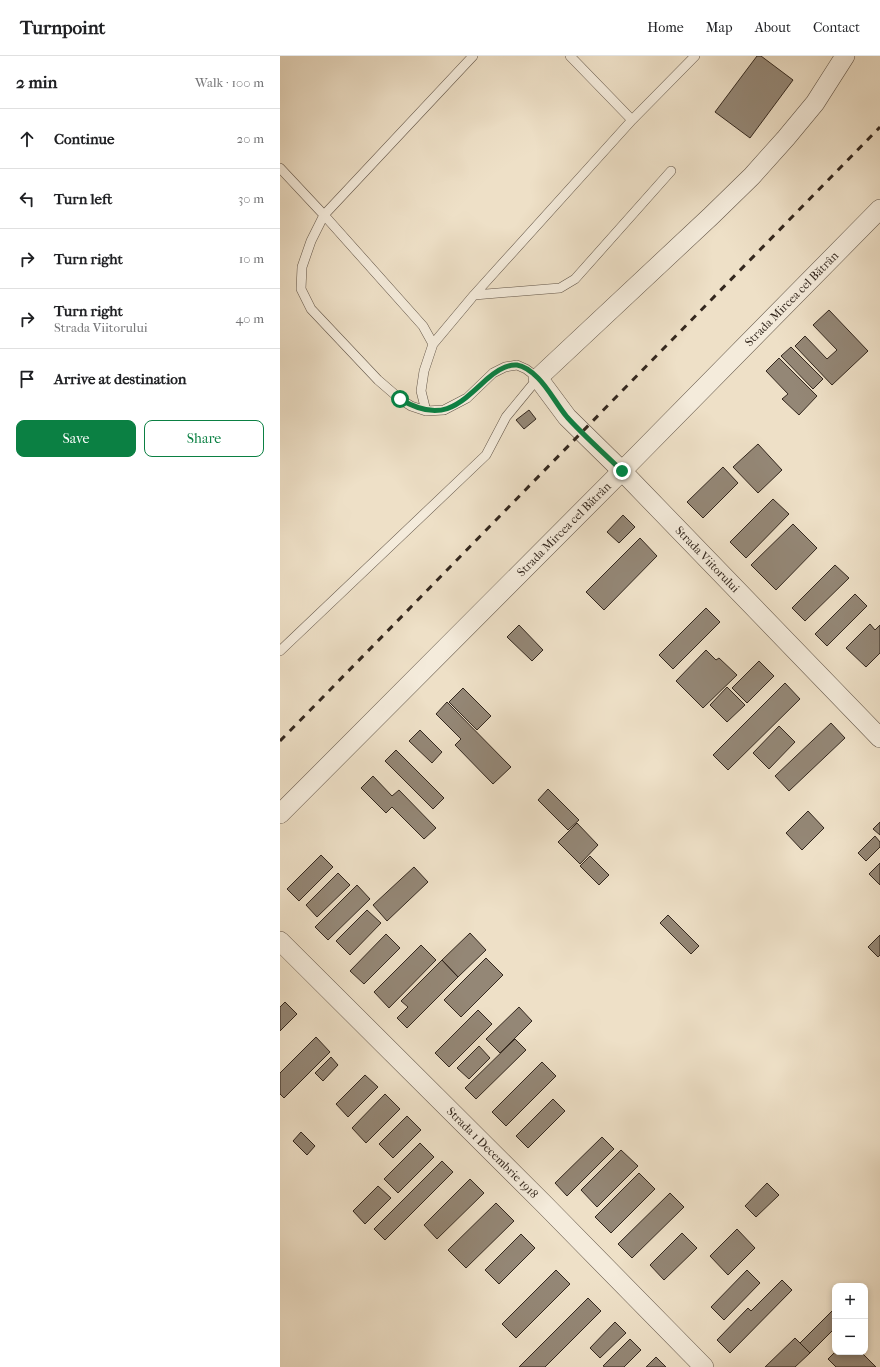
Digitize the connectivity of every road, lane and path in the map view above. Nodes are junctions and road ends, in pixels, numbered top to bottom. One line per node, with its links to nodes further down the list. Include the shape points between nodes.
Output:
1 (473, 56): 9 (lane)
2 (570, 56): 5 (lane)
3 (695, 56): 5 (lane)
4 (845, 56): 12 (street, via 814,103 752,176)
5 (632, 120): 10 (lane)
6 (280, 168): 9 (lane)
7 (671, 171): 10 (lane, via 575,279 560,288)
8 (880, 209): 14 (street, Strada Mircea cel Bătrân)
9 (324, 215): 11 (lane, via 423,326); 13 (lane, via 302,267 301,289 312,309 378,380 400,399)
10 (474, 295): 11 (lane)
11 (433, 344): 13 (lane, via 424,371 421,391)
12 (538, 378): 13 (lane, via 517,365 505,367 494,373 467,398 444,410); 14 (street, Strada Viitorului, via 567,417); 15 (lane, via 506,417 486,455)
13 (426, 411)
14 (622, 471): 16 (street, Strada Viitorului); 17 (street, Strada Mircea cel Bătrân)
15 (280, 651)
16 (880, 738)
17 (280, 814)
18 (280, 941): 19 (street, Strada 1 Decembrie 1918)
19 (704, 1367)

